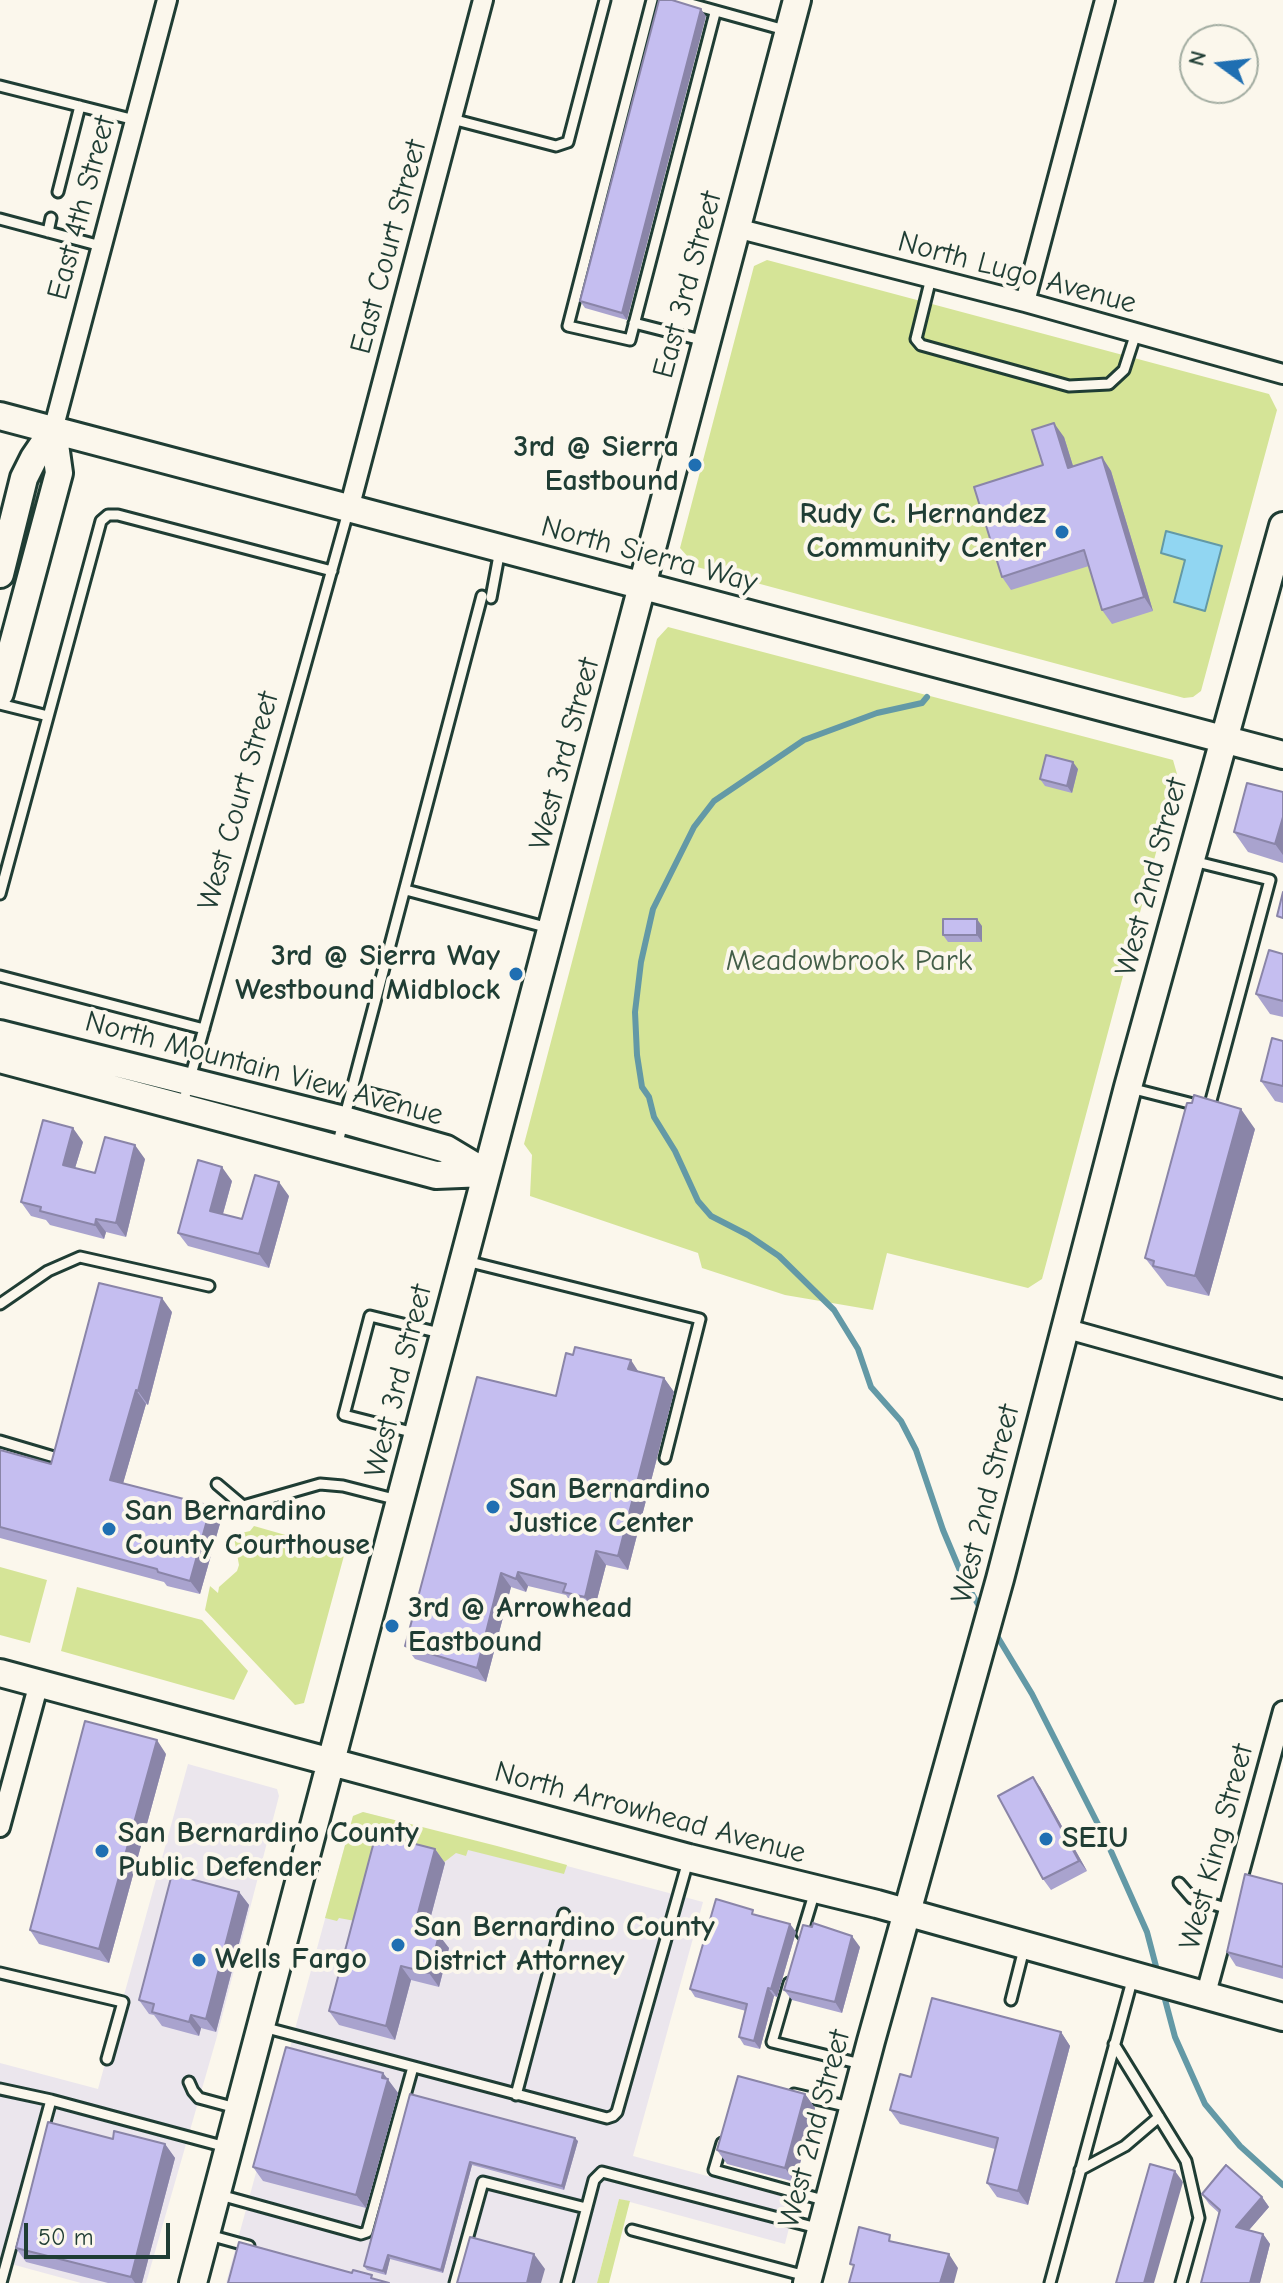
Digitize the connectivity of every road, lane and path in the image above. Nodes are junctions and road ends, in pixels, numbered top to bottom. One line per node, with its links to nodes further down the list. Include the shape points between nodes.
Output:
1 (167, 0): 13 (street, East 4th Street)
2 (483, 0): 12 (street, East Court Street)
3 (605, 0): 12 (lane, via 568,142 556,146)
4 (652, 0): 22 (lane, via 568,326 630,340)
5 (676, 0): 8 (lane)
6 (797, 0): 9 (street, East 3rd Street)
7 (1105, 0): 21 (street)
8 (715, 13): 9 (lane); 22 (lane)
9 (788, 31): 17 (street, East 3rd Street)
10 (0, 86): 11 (lane)
11 (80, 106): 13 (lane); 14 (lane)
12 (452, 119): 28 (street, East Court Street)
13 (135, 120): 19 (street, East 4th Street)
14 (58, 192)
15 (51, 218): 18 (lane)
16 (4, 220): 18 (lane)
17 (736, 228): 20 (street, North Lugo Avenue); 24 (street, East 3rd Street)
18 (48, 232): 19 (lane)
19 (101, 246): 27 (street, East 4th Street)
20 (931, 278): 21 (street, North Lugo Avenue); 23 (lane, via 916,339 921,345 1069,386 1109,384 1124,370)
21 (1025, 302): 23 (street, North Lugo Avenue)
22 (634, 323): 24 (lane)
23 (1136, 333): 25 (street, North Lugo Avenue)
24 (706, 341): 33 (street, East 3rd Street)
25 (1283, 374)
26 (0, 416): 27 (street, North Sierra Way)
27 (53, 430): 28 (street, North Sierra Way); 32 (street, via 24,478); 34 (street, via 59,473)
28 (349, 509): 30 (street, North Sierra Way); 31 (lane, West Court Street)
29 (1283, 526): 37 (street, West 2nd Street)
30 (500, 549): 33 (street, North Sierra Way); 40 (lane)
31 (332, 571): 36 (lane, via 108,515 97,534); 44 (lane, West Court Street)
32 (0, 574)
33 (641, 587): 37 (street, North Sierra Way); 42 (street, West 3rd Street)
34 (0, 693)
35 (0, 704): 36 (lane)
36 (48, 716): 41 (lane)
37 (1223, 739): 38 (street, North Sierra Way); 39 (street, West 2nd Street)
38 (1283, 755)
39 (1190, 860): 47 (street, West 2nd Street); 47 (lane, via 1270,880 1209,1108)
40 (406, 890): 42 (lane); 48 (lane)
41 (0, 894)
42 (552, 929): 53 (street, West 3rd Street)
43 (0, 976): 44 (lane)
44 (204, 1029): 49 (lane, West Court Street)
45 (0, 1034): 49 (street, North Mountain View Avenue)
46 (0, 1059): 49 (street, North Mountain View Avenue)
47 (1128, 1087): 57 (street, West 2nd Street)
48 (353, 1089): 50 (lane); 51 (lane)
49 (186, 1095): 51 (street, North Mountain View Avenue); 52 (street, North Mountain View Avenue)
50 (396, 1100)
51 (344, 1120): 52 (lane); 53 (street, North Mountain View Avenue, via 446,1149)
52 (336, 1149): 53 (street, North Mountain View Avenue, via 436,1175)
53 (486, 1173): 54 (street, West 3rd Street)
54 (462, 1261): 58 (street, West 3rd Street); 63 (lane, via 700,1319)
55 (209, 1286): 56 (lane, via 80,1257 48,1271)
56 (0, 1304)
57 (1064, 1328): 59 (street); 75 (street, West 2nd Street)
58 (444, 1333): 60 (street, West 3rd Street); 60 (lane, via 370,1316 344,1415)
59 (1281, 1386)
60 (419, 1434): 65 (street, West 3rd Street)
61 (0, 1441): 62 (lane)
62 (54, 1457)
63 (665, 1458)
64 (217, 1484): 65 (lane, via 243,1506 320,1484)
65 (401, 1501): 69 (street, West 3rd Street)
66 (0, 1673): 67 (street, North Arrowhead Avenue)
67 (39, 1683): 69 (street, North Arrowhead Avenue); 70 (street)
68 (1283, 1711): 74 (street, West King Street)
69 (332, 1761): 71 (street, North Arrowhead Avenue); 85 (street, West 3rd Street)
70 (0, 1827)
71 (689, 1858): 73 (street, North Arrowhead Avenue); 93 (lane, via 617,2112 607,2118)
72 (1179, 1883): 74 (lane, via 1192,1898)
73 (815, 1889): 75 (street, North Arrowhead Avenue); 77 (lane)
74 (1229, 1909): 82 (street, West King Street)
75 (907, 1912): 78 (street, North Arrowhead Avenue); 88 (street, West 2nd Street)
76 (564, 1914): 93 (lane)
77 (801, 1937)
78 (1025, 1946): 81 (street, North Arrowhead Avenue); 83 (lane)
79 (793, 1967): 88 (lane, via 772,2042)
80 (0, 1973): 87 (lane, via 123,2002)
81 (1127, 1976): 82 (street, North Arrowhead Avenue); 86 (lane)
82 (1195, 1994): 84 (street, North Arrowhead Avenue)
83 (1011, 2000)
84 (1283, 2017)
85 (262, 2027): 89 (lane); 96 (street, West 3rd Street)
86 (1114, 2044): 97 (lane); 100 (lane)
87 (107, 2059)
88 (864, 2065): 95 (street, West 2nd Street)
89 (413, 2067): 93 (lane); 101 (lane, via 367,2232)
90 (189, 2082): 96 (lane, via 199,2098)
91 (0, 2089): 94 (lane)
92 (782, 2091): 95 (lane)
93 (516, 2095)
94 (51, 2100): 99 (lane); 109 (lane)
95 (853, 2108): 102 (street, West 2nd Street)
96 (240, 2109): 99 (street, West 3rd Street)
97 (1159, 2117): 100 (lane, via 1125,2146); 114 (lane, via 1186,2161 1199,2218)
98 (726, 2125): 102 (lane, via 714,2170)
99 (229, 2148): 101 (street, West 3rd Street)
100 (1080, 2170): 113 (lane)
101 (217, 2194): 106 (street, West 3rd Street)
102 (829, 2201): 104 (street, West 2nd Street)
103 (587, 2206): 104 (lane, via 597,2174 608,2173); 111 (lane, via 483,2182); 112 (lane)
104 (821, 2229): 108 (street, West 2nd Street)
105 (632, 2230): 108 (lane)
106 (206, 2234): 107 (lane); 110 (street, West 3rd Street)
107 (266, 2250)
108 (808, 2280)
109 (1, 2283)
110 (193, 2283)
111 (455, 2283)
112 (567, 2283)
113 (1050, 2283)
114 (1181, 2283)

